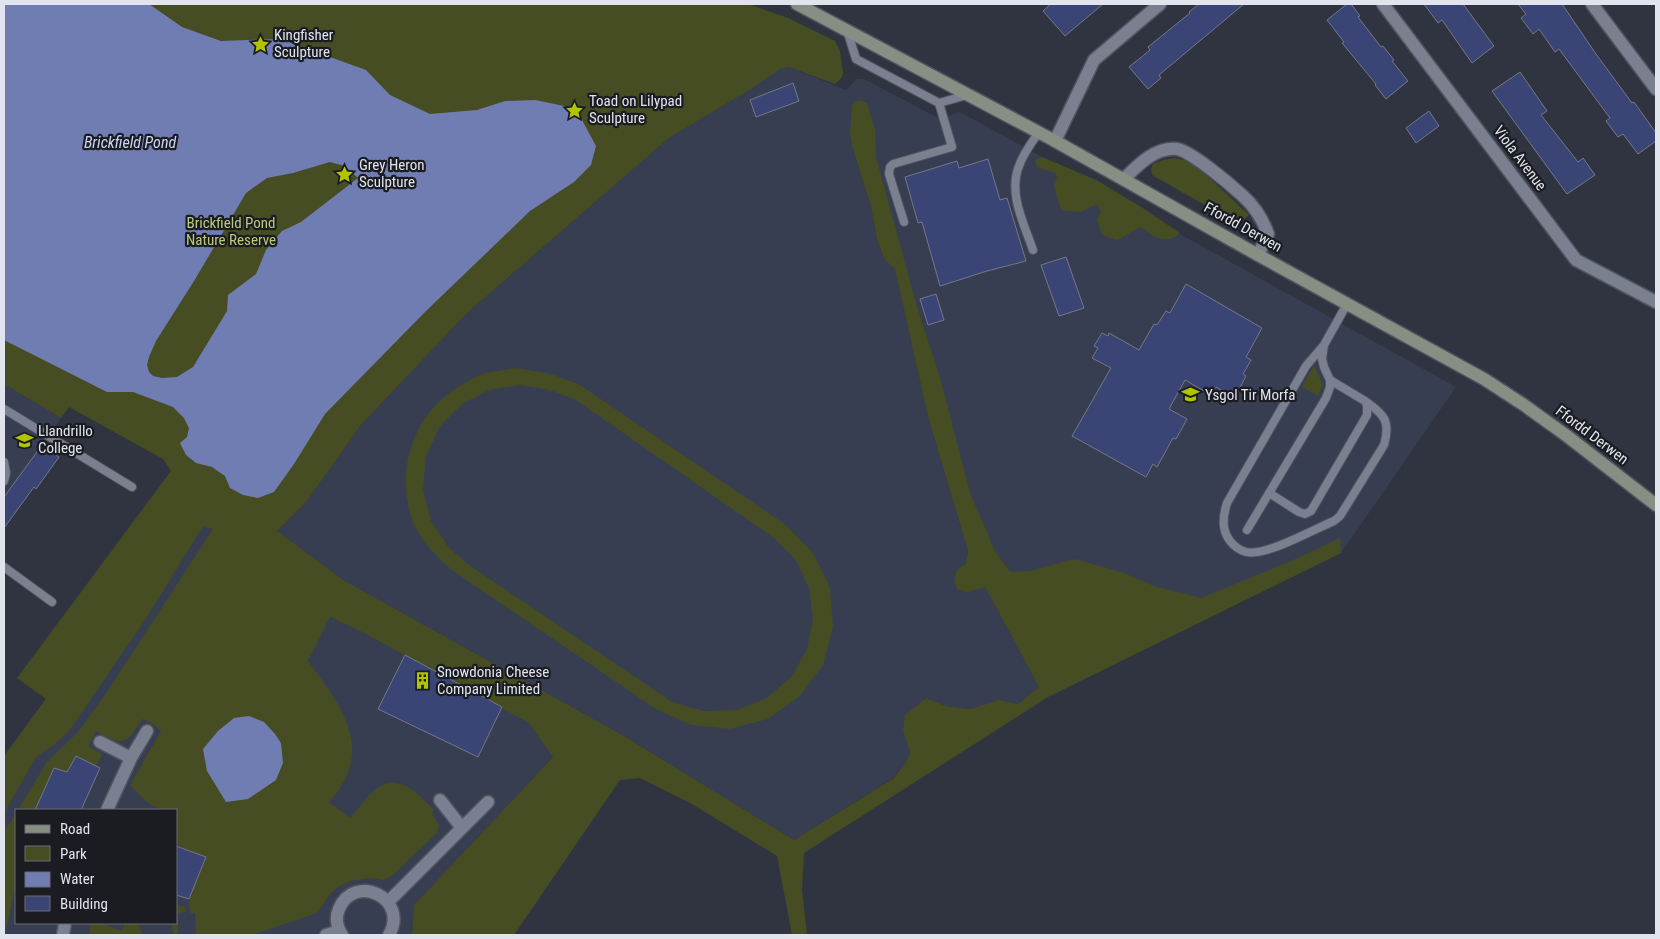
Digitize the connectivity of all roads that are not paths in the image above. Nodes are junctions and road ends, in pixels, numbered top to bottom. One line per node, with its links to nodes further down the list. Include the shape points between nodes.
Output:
1 (797, 4): 5 (street, Ffordd Derwen)
2 (1160, 4): 10 (street, via 1094,60)
3 (1383, 4): 15 (street, Viola Avenue, via 1576,260)
4 (1592, 4): 6 (street)
5 (846, 29): 7 (street, Ffordd Derwen); 8 (lane, via 856,59)
6 (1656, 89)
7 (969, 94): 8 (lane); 9 (street, Ffordd Derwen)
8 (939, 103): 12 (lane, via 952,147 890,167)
9 (1039, 132): 10 (street, Ffordd Derwen); 13 (lane, via 1019,166 1015,182 1016,200)
10 (1055, 140): 11 (street, Ffordd Derwen)
11 (1124, 179): 14 (street, Ffordd Derwen); 14 (street, via 1150,156 1176,149 1189,153 1244,196 1263,222 1268,234)
12 (904, 222)
13 (1033, 250)
14 (1258, 254): 16 (street, Ffordd Derwen)
15 (1656, 302)
16 (1347, 304): 17 (lane); 25 (street, Ffordd Derwen, via 1516,399)
17 (1324, 344): 18 (lane, via 1322,359); 19 (lane, via 1306,366 1227,503 1222,521 1229,539 1237,548 1247,552 1265,551 1340,516 1384,445 1387,434 1383,415)
18 (1330, 380): 19 (lane); 24 (lane, via 1326,398)
19 (1365, 401): 24 (lane, via 1367,415 1311,511 1299,512)
20 (4, 409): 23 (lane)
21 (4, 462): 22 (lane)
22 (4, 481)
23 (132, 487)
24 (1269, 493): 26 (lane)
25 (1655, 500)
26 (1247, 530)
27 (4, 566): 28 (lane)
28 (52, 602)
29 (148, 731): 31 (street)
30 (100, 742): 31 (street)
31 (131, 758): 34 (street)
32 (440, 800): 35 (street)
33 (488, 802): 35 (street)
34 (107, 809)
35 (462, 828): 36 (street)
36 (388, 902): 37 (street, via 373,892 354,893 341,904 337,913); 39 (street, via 394,920)
37 (340, 933): 38 (street)
38 (326, 935)
39 (389, 935)

